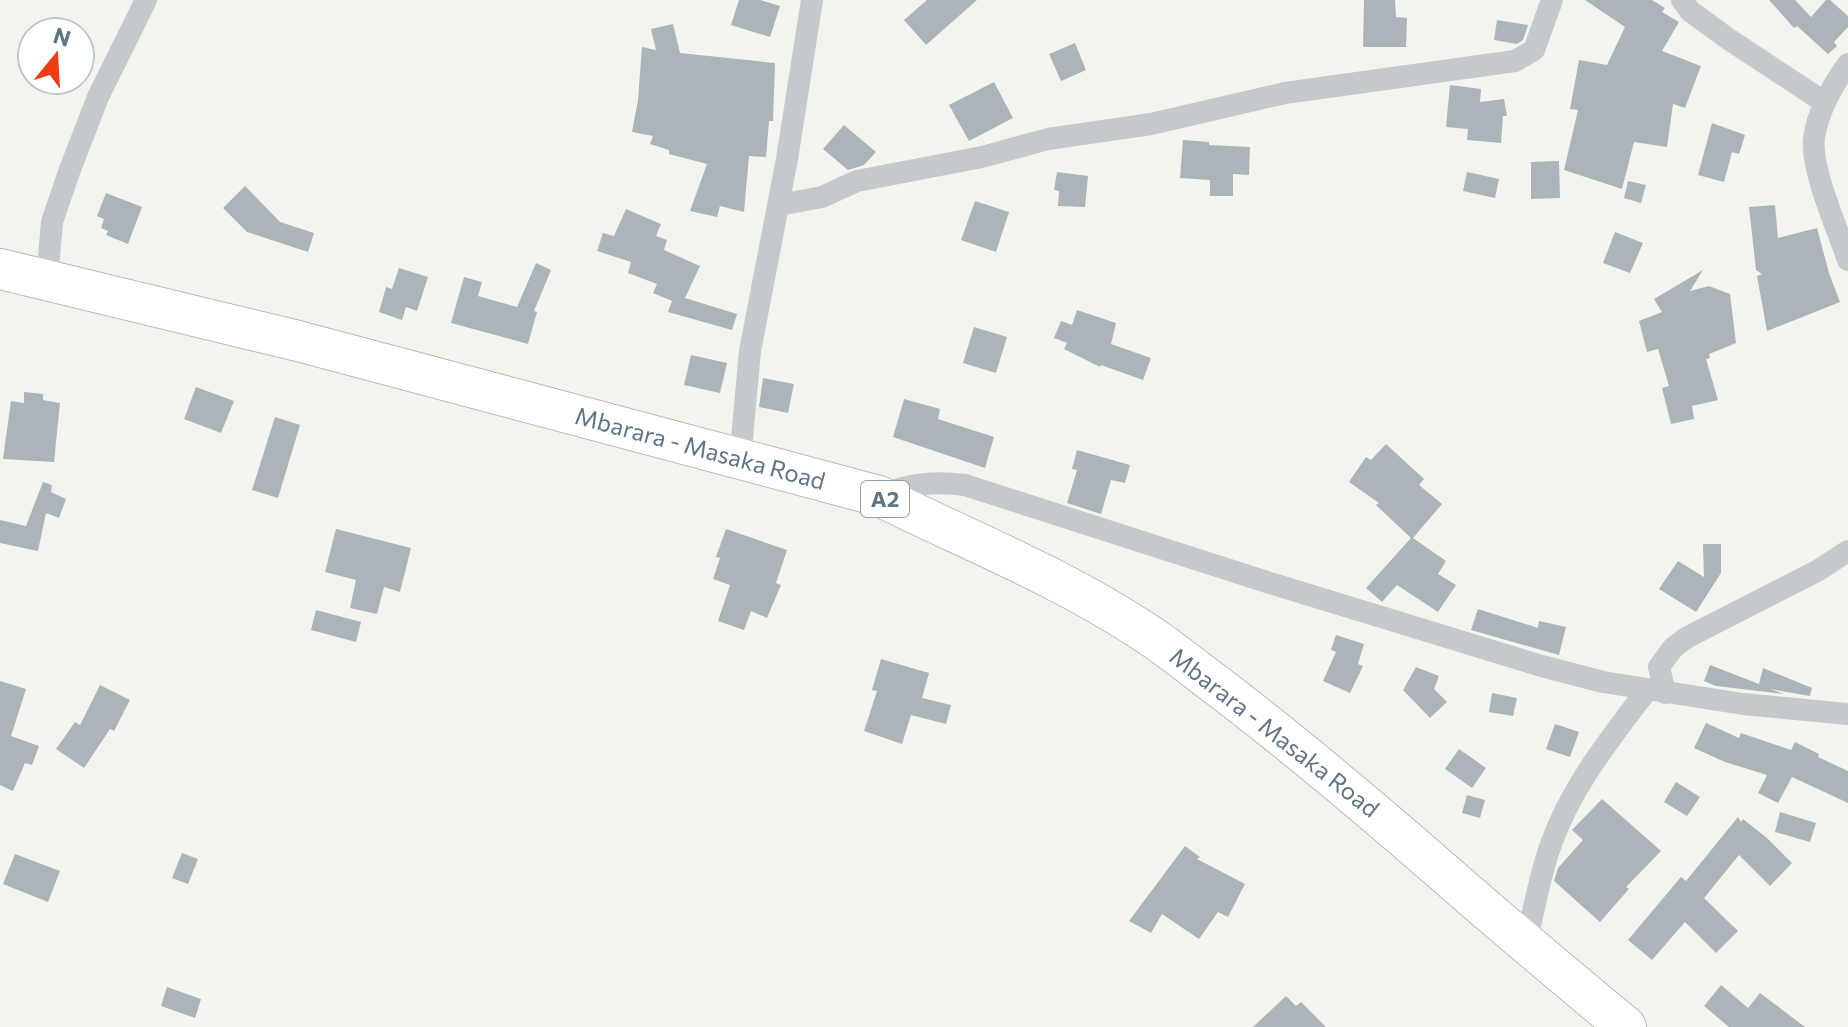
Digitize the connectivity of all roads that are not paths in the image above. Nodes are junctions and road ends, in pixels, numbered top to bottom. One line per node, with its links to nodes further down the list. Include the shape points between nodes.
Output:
1 (146, 0): 10 (street, via 98,97 65,184 52,222)
2 (812, 0): 7 (street)
3 (1552, 0): 7 (street, via 1534,50 1515,61 1285,93 1151,124 1048,139 857,181 822,197)
4 (1682, 0): 6 (street, via 1727,38)
5 (1848, 64): 6 (street)
6 (1824, 102): 8 (street, via 1814,139 1816,164)
7 (779, 205): 11 (street, via 750,351)
8 (1848, 260)
9 (0, 269): 10 (highway, Mbarara - Masaka Road / A2)
10 (47, 280): 11 (highway, Mbarara - Masaka Road / A2)
11 (740, 460): 12 (highway, Mbarara - Masaka Road / A2)
12 (879, 496): 14 (street, via 929,482 983,490 1524,661); 16 (highway, Mbarara - Masaka Road / A2, via 1004,553 1145,632 1327,771)
13 (1848, 551): 14 (street, via 1686,638 1659,667)
14 (1656, 692): 15 (street); 16 (street, via 1588,767 1550,847)
15 (1848, 714)
16 (1526, 943): 17 (highway, Mbarara - Masaka Road / A2)
17 (1626, 1027)

